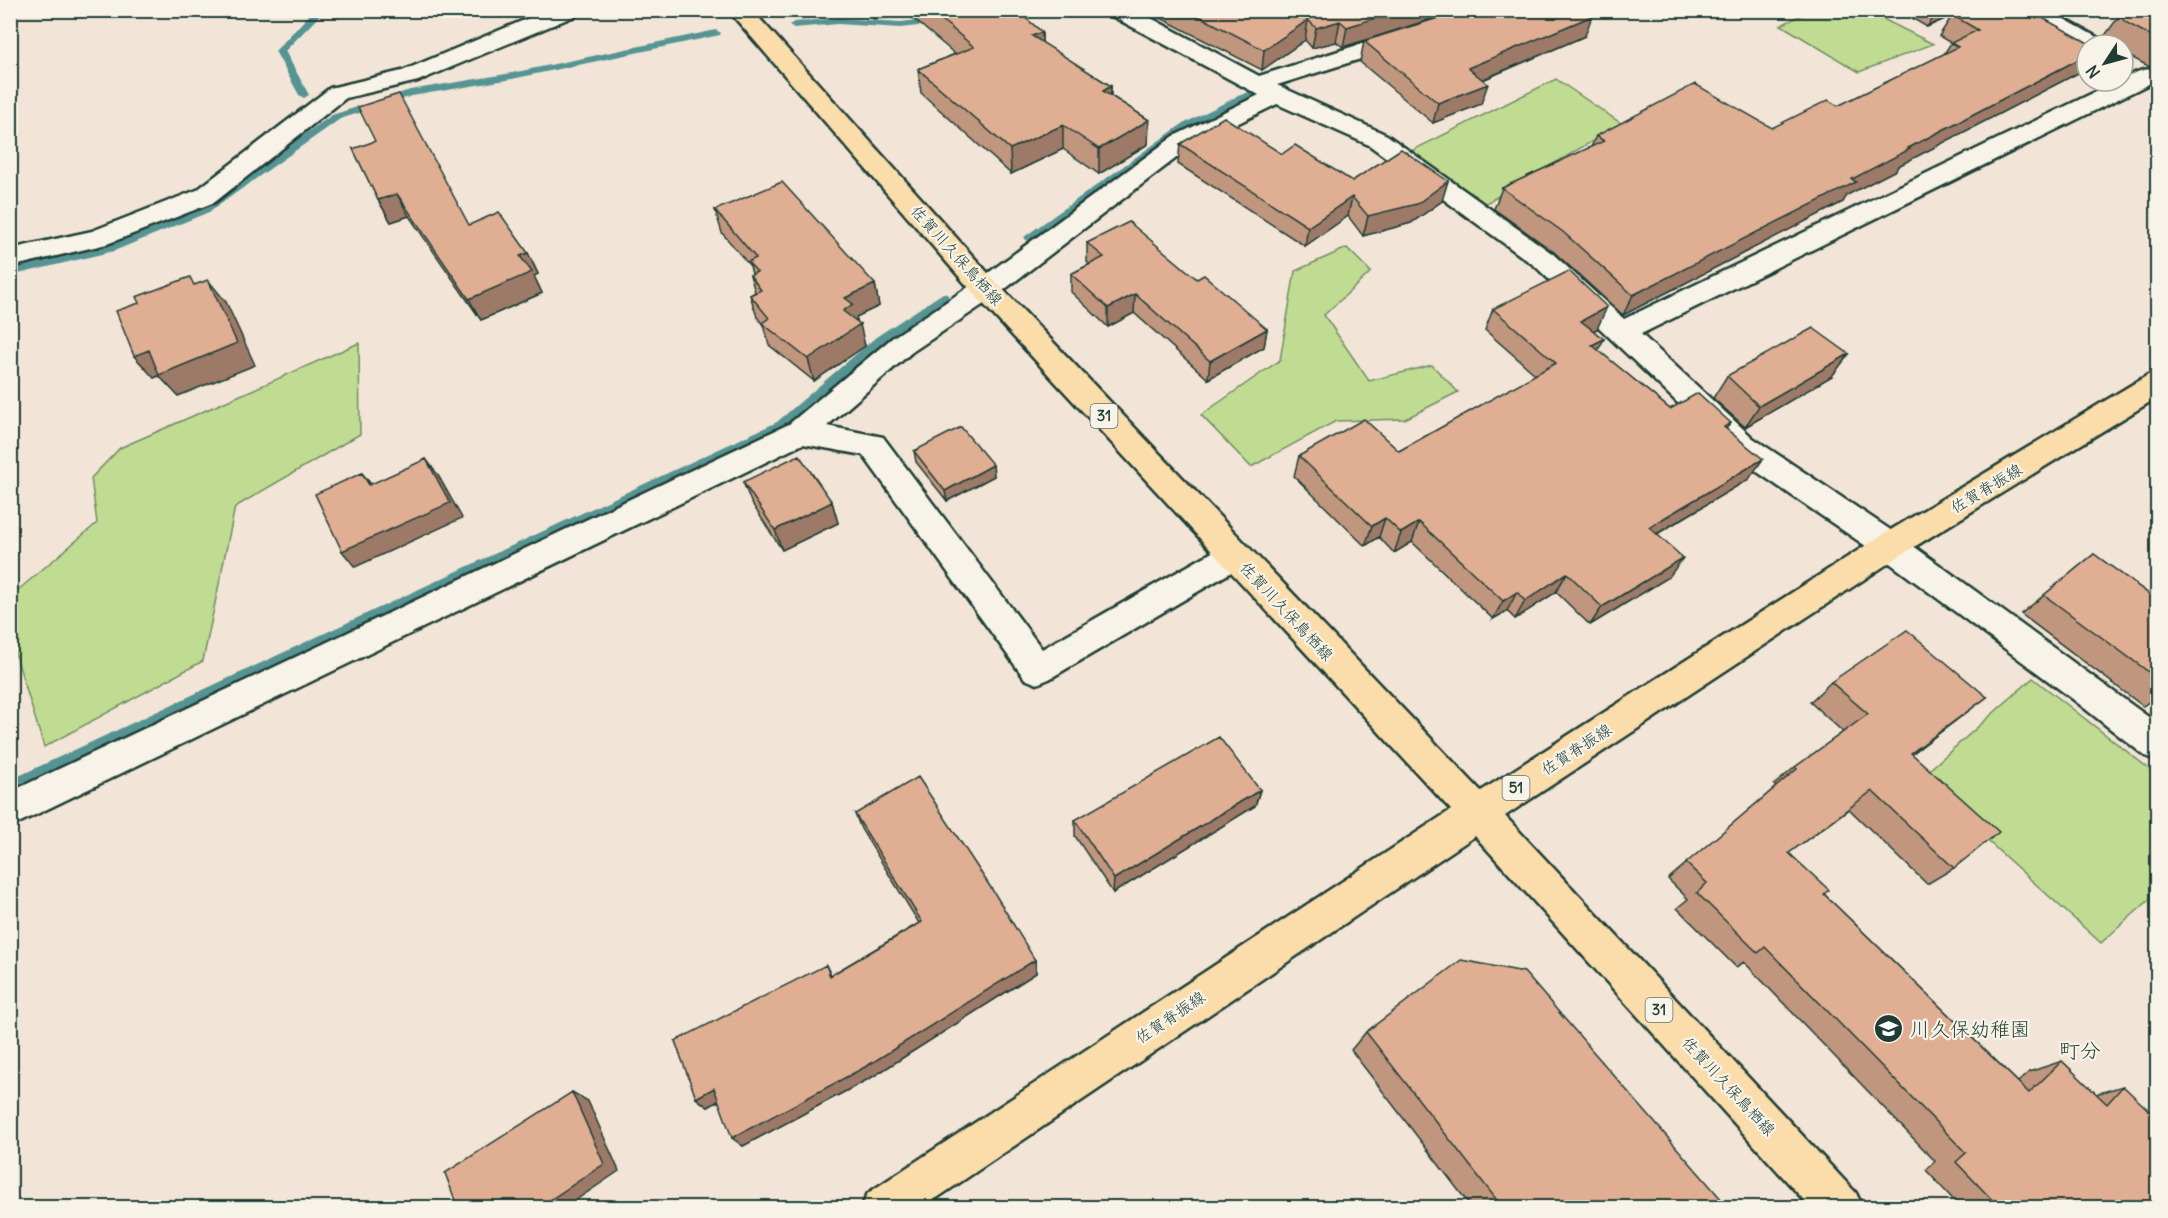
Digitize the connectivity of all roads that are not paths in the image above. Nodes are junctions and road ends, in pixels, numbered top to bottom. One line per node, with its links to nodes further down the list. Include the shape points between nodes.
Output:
1 (569, 10): 10 (street, via 410,76 338,93 206,196 98,238)
2 (739, 10): 11 (main road, 佐賀川久保鳥栖線 / 31)
3 (2031, 10): 6 (street)
4 (1120, 12): 9 (street)
5 (1426, 32): 9 (street)
6 (2075, 34)
7 (2135, 68): 8 (street)
8 (2153, 78): 12 (street)
9 (1267, 90): 11 (street, via 1183,141); 12 (street, via 1378,140 1544,260)
10 (10, 258)
11 (986, 289): 14 (street, via 902,345); 16 (main road, 佐賀川久保鳥栖線 / 31)
12 (1621, 332): 15 (street, via 1742,446)
13 (2157, 383): 15 (main road, 佐賀脊振線 / 51)
14 (800, 432): 16 (street, via 872,445 1037,669); 18 (street)
15 (1890, 546): 17 (street, via 2086,689); 19 (main road, 佐賀脊振線 / 51)
16 (1234, 555): 19 (main road, 佐賀川久保鳥栖線 / 31)
17 (2157, 746)
18 (10, 810)
19 (1478, 813): 20 (main road, 佐賀脊振線 / 51); 21 (main road, 佐賀川久保鳥栖線 / 31)
20 (883, 1208)
21 (1841, 1208)

